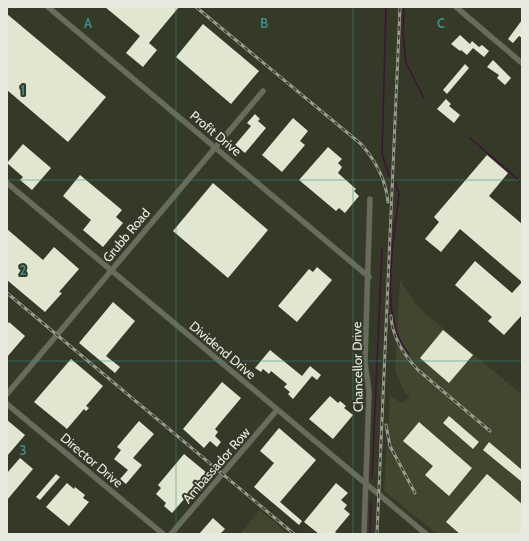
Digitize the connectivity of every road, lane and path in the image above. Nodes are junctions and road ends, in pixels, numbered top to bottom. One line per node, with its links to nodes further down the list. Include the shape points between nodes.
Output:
1 (48, 7): 5 (street, Profit Drive)
2 (456, 7): 3 (street)
3 (522, 63)
4 (262, 91): 5 (street, Grubb Road)
5 (215, 147): 8 (street, Grubb Road); 9 (street, Profit Drive)
6 (7, 183): 8 (street, Dividend Drive)
7 (370, 200): 9 (street, Chancellor Drive)
8 (111, 270): 10 (street, Grubb Road); 12 (street, Dividend Drive)
9 (369, 277): 13 (street, Chancellor Drive, via 365,362 369,392)
10 (7, 394)
11 (7, 404): 14 (street, Director Drive)
12 (277, 410): 13 (street, Dividend Drive); 15 (street, Ambassador Row)
13 (366, 485): 16 (street, Chancellor Drive); 17 (street, Dividend Drive)
14 (163, 534)
15 (171, 534)
16 (364, 534)
17 (426, 534)

